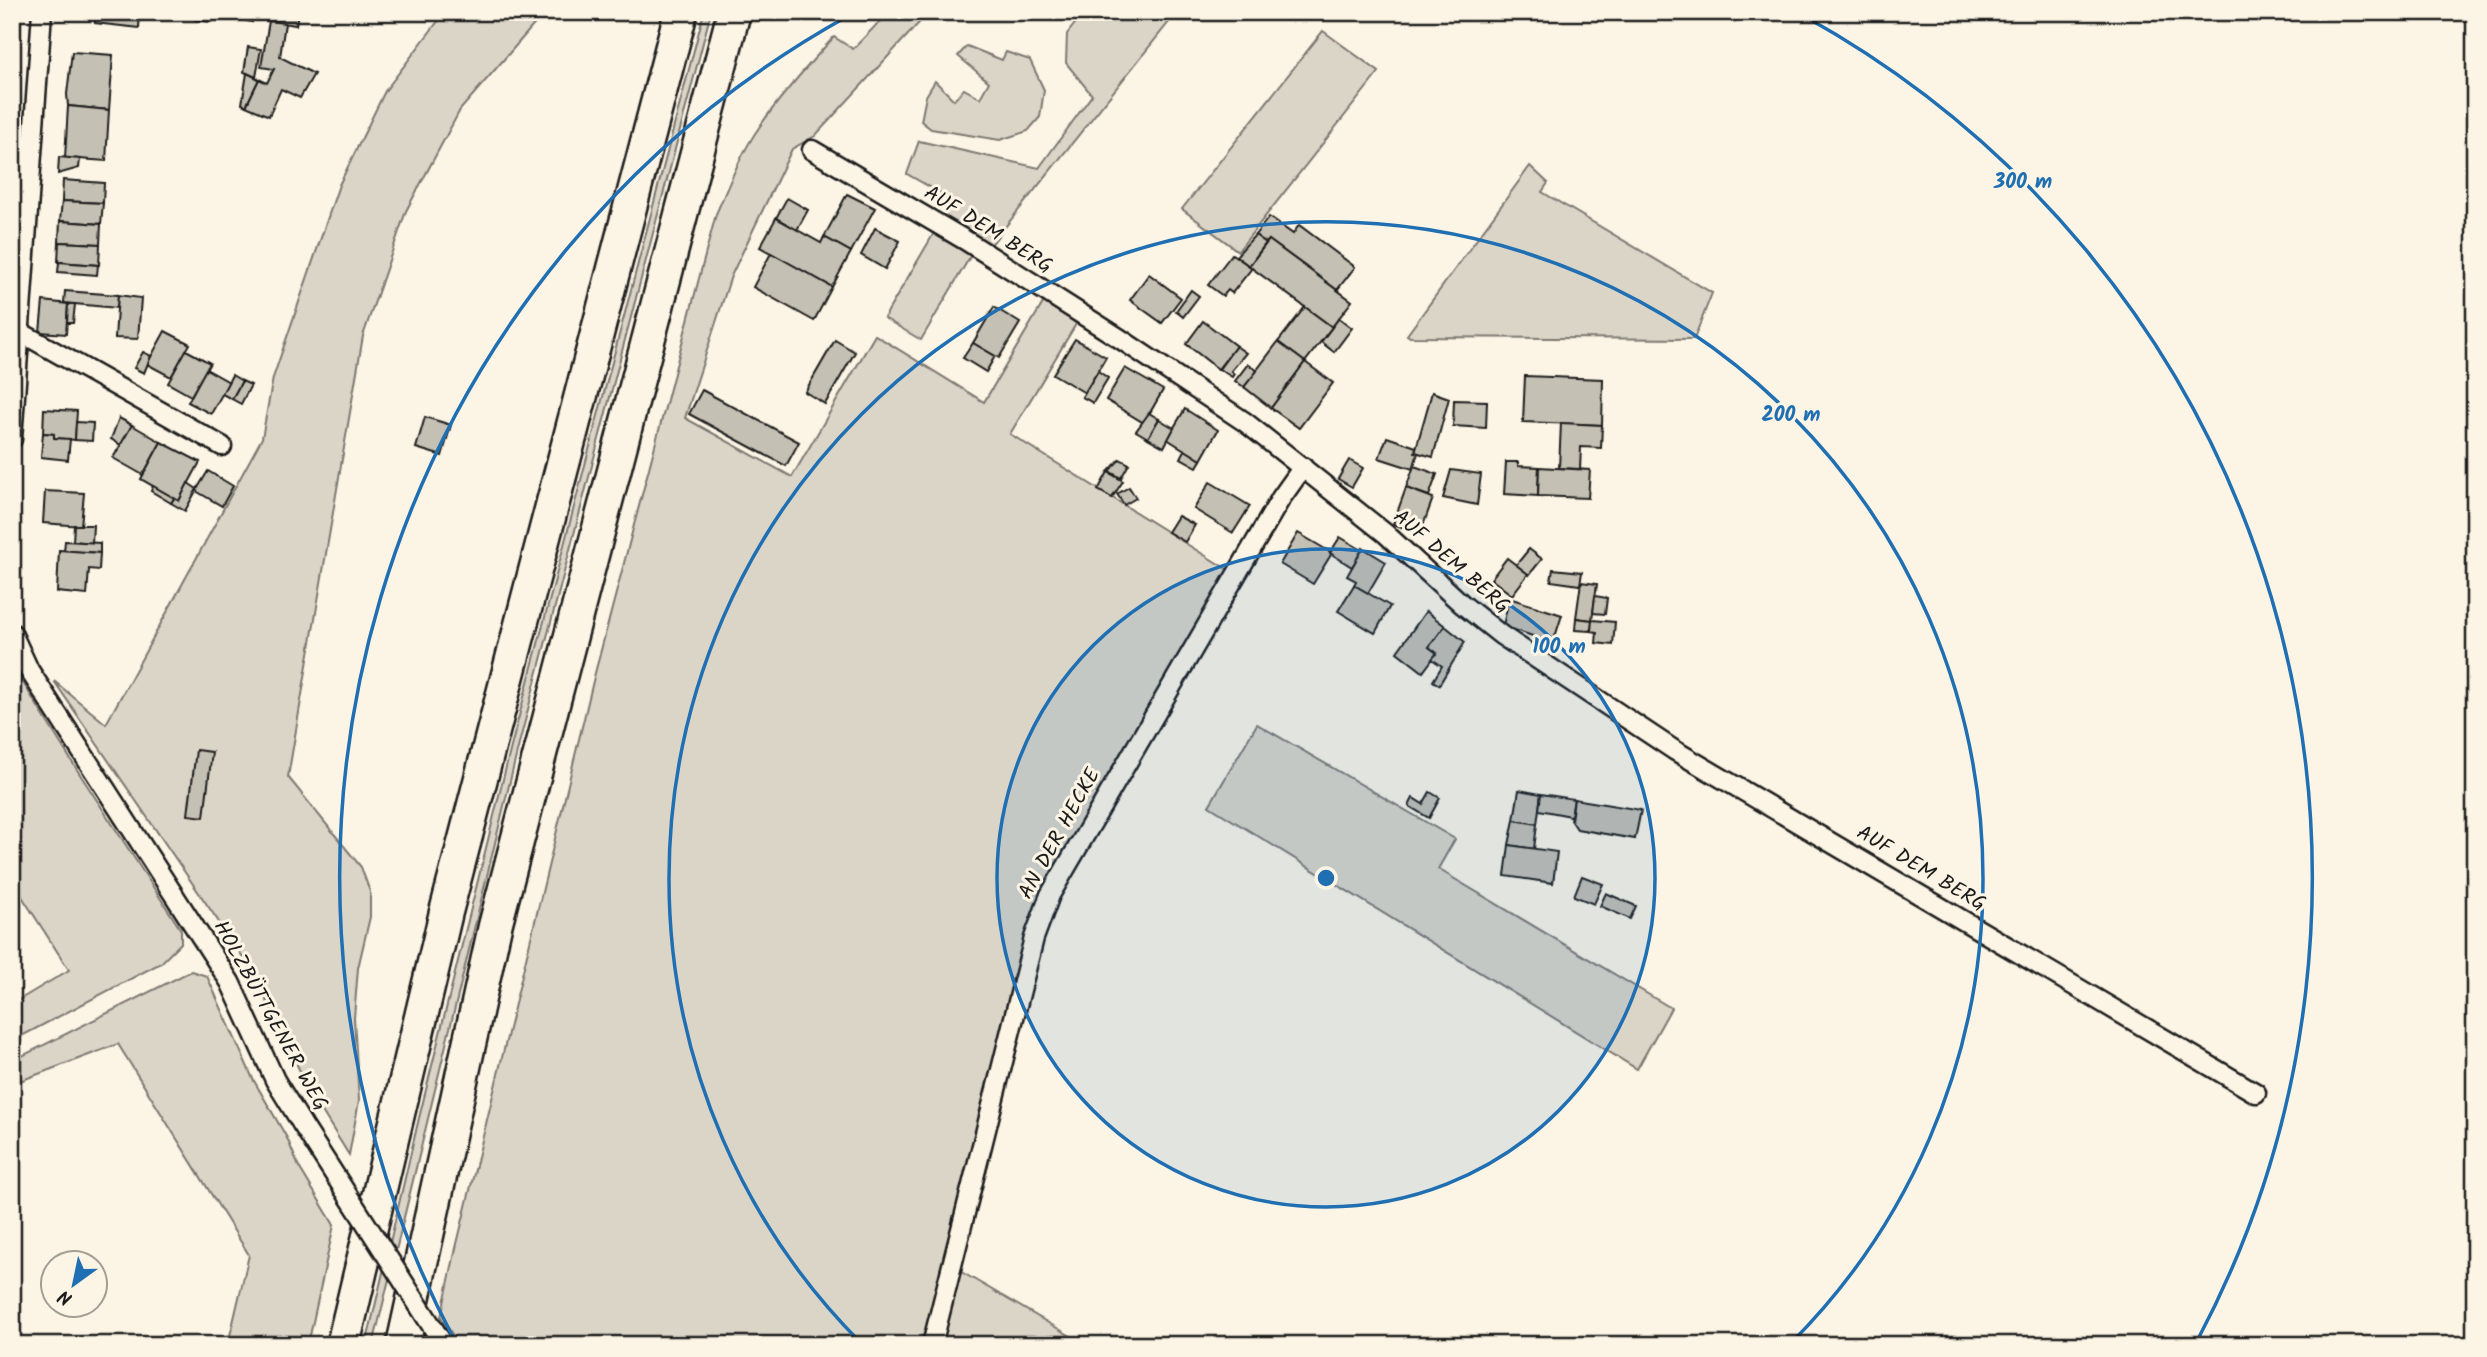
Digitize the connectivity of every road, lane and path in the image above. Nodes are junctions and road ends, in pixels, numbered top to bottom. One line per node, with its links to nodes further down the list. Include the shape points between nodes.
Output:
1 (42, 12): 5 (street)
2 (681, 12): 11 (highway, via 446,912)
3 (734, 12): 12 (highway, via 495,926)
4 (812, 150): 8 (street, AUF DEM BERG, via 1119,338 1245,422)
5 (20, 332): 6 (street); 7 (street)
6 (12, 439)
7 (222, 446)
8 (1303, 467): 10 (street, AUF DEM BERG, via 1462,604 1548,668 1674,750); 14 (street, AN DER HECKE, via 1046,902)
9 (13, 635): 13 (street, HOLZBÜTTGENER WEG, bridge, via 29,670 230,982 275,1080)
10 (2256, 1093)
11 (343, 1345)
12 (403, 1345)
13 (444, 1345)
14 (932, 1345)

